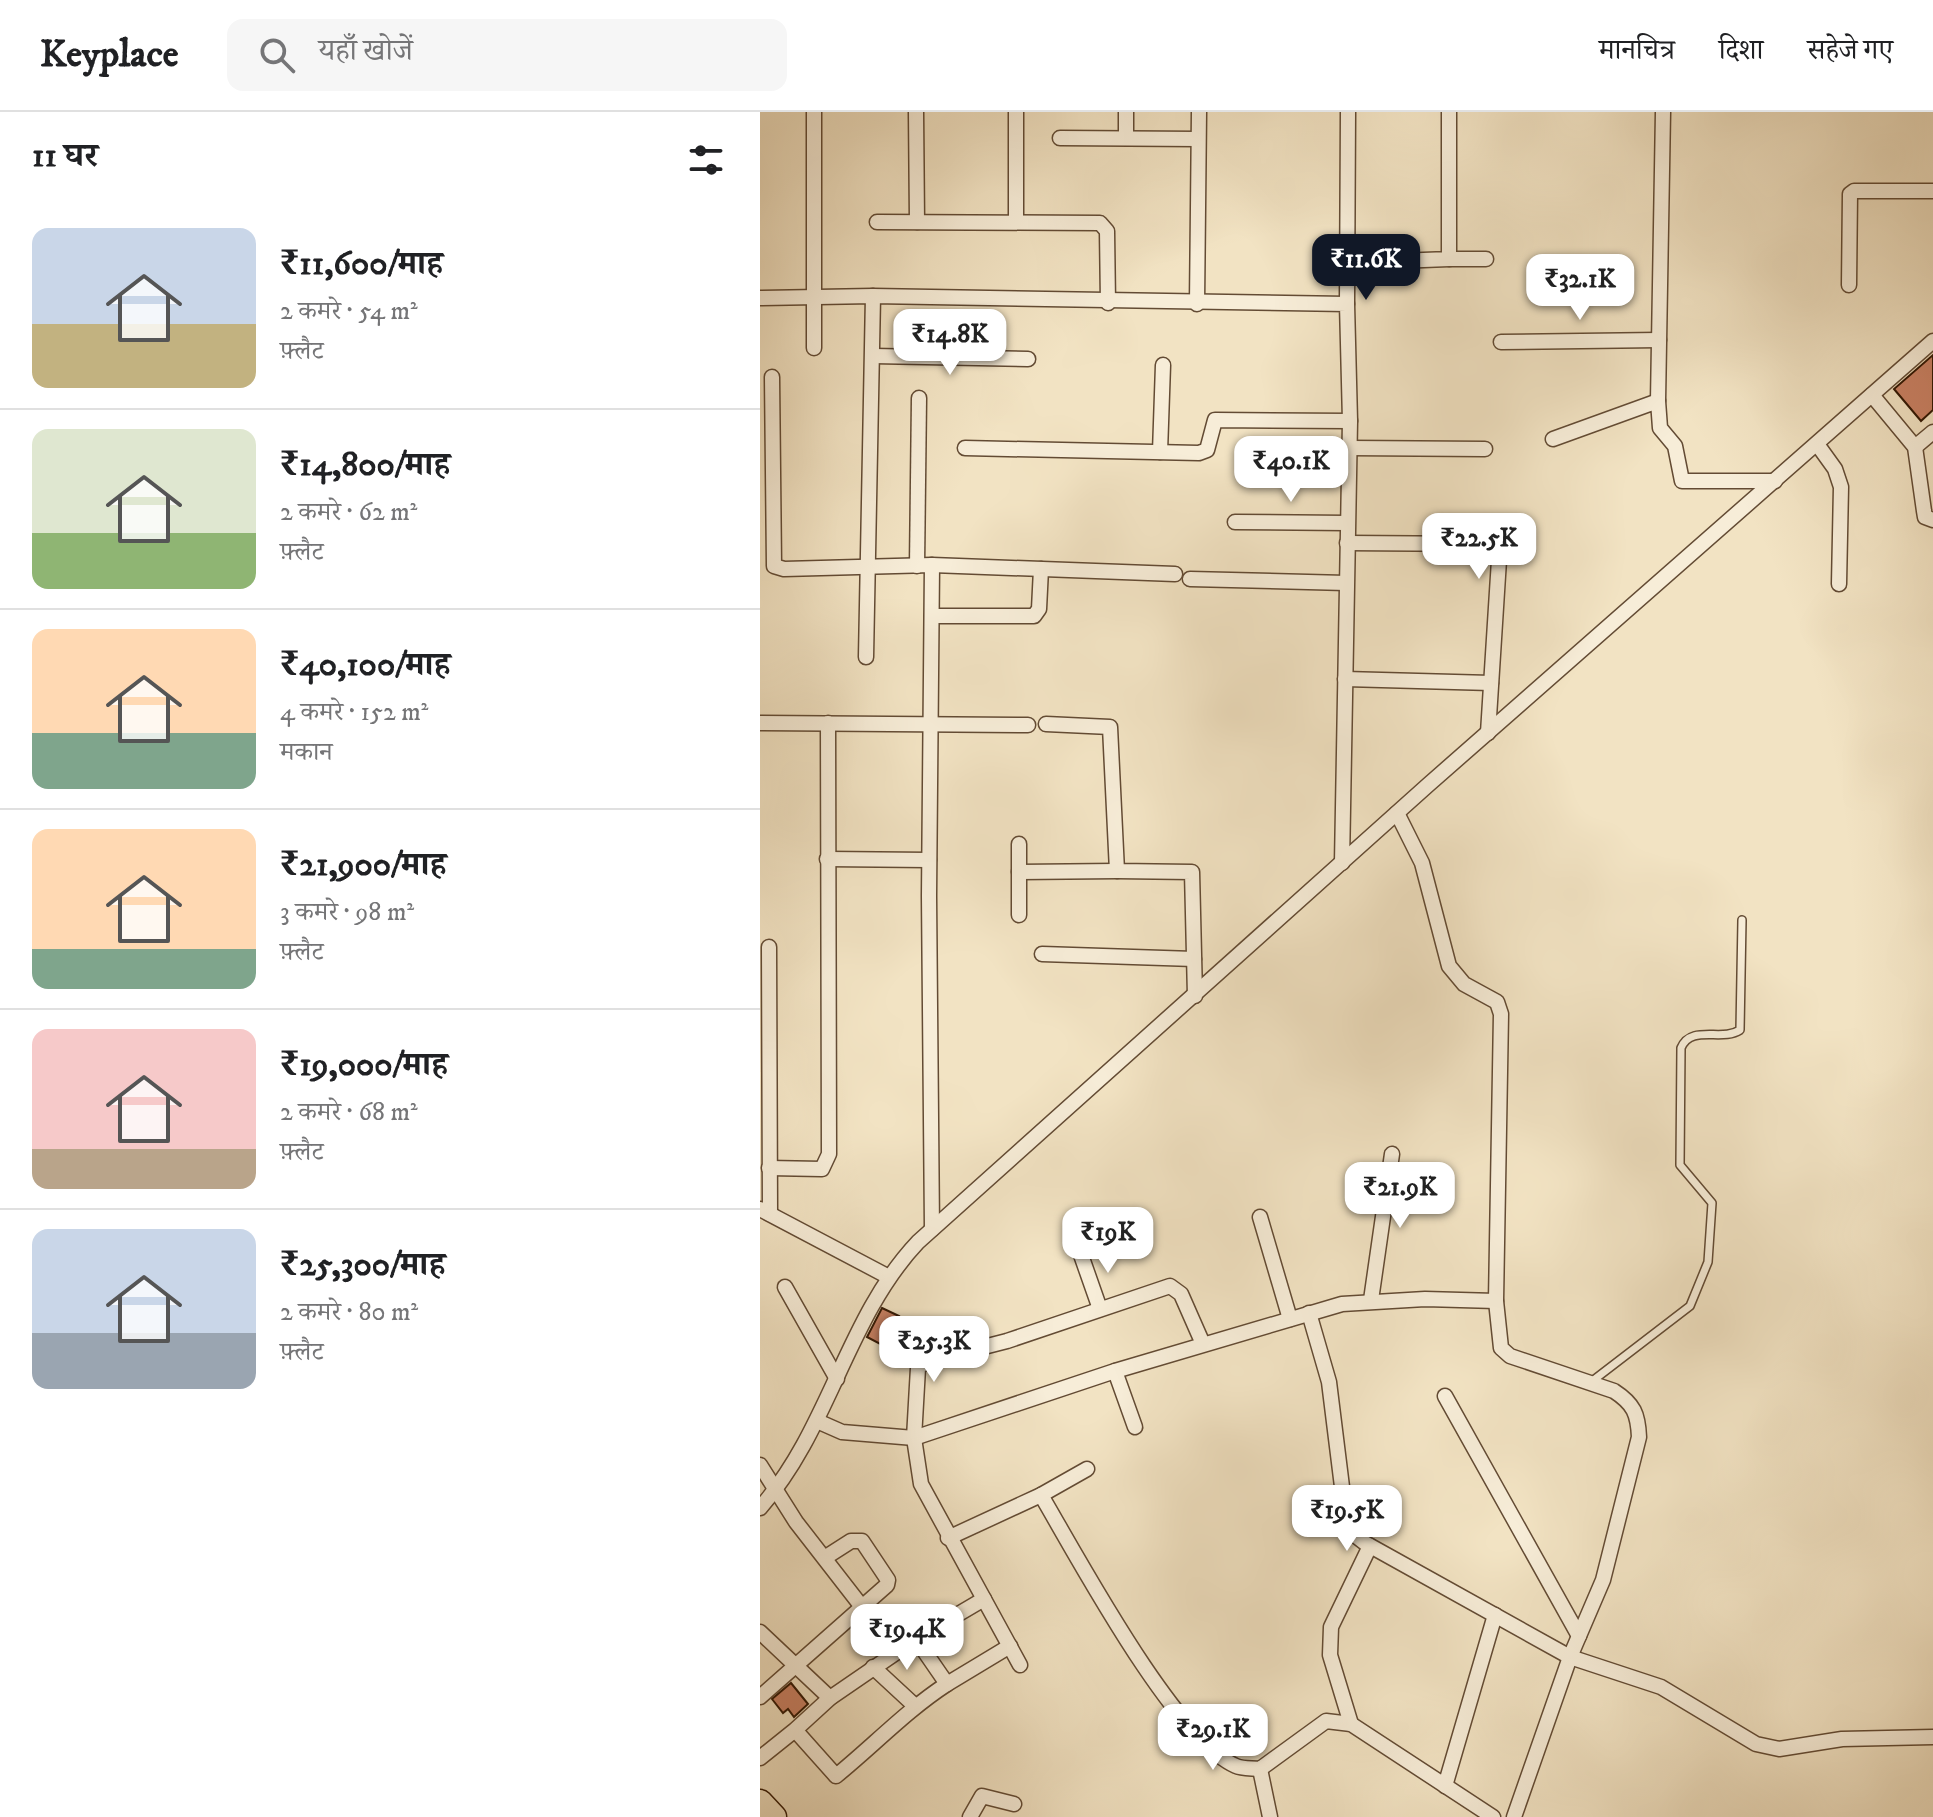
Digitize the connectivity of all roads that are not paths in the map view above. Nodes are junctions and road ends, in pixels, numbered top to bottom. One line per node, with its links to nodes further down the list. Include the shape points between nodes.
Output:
1 (814, 112): 22 (street)
2 (916, 112): 15 (street)
3 (1016, 112): 13 (street)
4 (1126, 112): 10 (street)
5 (1199, 112): 11 (street)
6 (1348, 112): 18 (street)
7 (1449, 112): 16 (street)
8 (1663, 112): 26 (street)
9 (1060, 138): 10 (street)
10 (1126, 138): 11 (street)
11 (1198, 139): 24 (street)
12 (1933, 191): 19 (street, via 1850,194)
13 (1016, 220): 15 (street); 23 (street, via 1100,223 1107,231)
14 (877, 222): 15 (street)
15 (917, 222)
16 (1449, 259): 17 (street); 18 (street)
17 (1486, 259)
18 (1347, 263): 25 (street)
19 (1849, 285)
20 (873, 296): 22 (street); 23 (street); 30 (street)
21 (760, 298): 22 (street)
22 (814, 298): 29 (street)
23 (1108, 303): 24 (street)
24 (1197, 304): 25 (street)
25 (1347, 304): 37 (street)
26 (1659, 340): 28 (street); 36 (street)
27 (1933, 341): 34 (street)
28 (1501, 342)
29 (814, 348)
30 (873, 356): 31 (street); 52 (street)
31 (1028, 359)
32 (1163, 365): 45 (street)
33 (772, 377): 52 (street, via 774,566)
34 (1872, 395): 40 (street); 41 (street)
35 (919, 398): 51 (street)
36 (1658, 401): 39 (street); 46 (street, via 1660,428 1675,446 1682,481)
37 (1350, 421): 43 (street); 45 (street, via 1223,419 1211,425 1207,450)
38 (1933, 432): 41 (street)
39 (1553, 439)
40 (1817, 444): 46 (street); 55 (street, via 1841,487)
41 (1915, 447): 47 (street, via 1925,517)
42 (965, 448): 45 (street)
43 (1350, 448): 44 (street); 49 (street)
44 (1485, 449)
45 (1160, 452)
46 (1775, 481): 65 (street)
47 (1933, 520)
48 (1235, 522): 49 (street)
49 (1347, 523): 50 (street)
50 (1347, 543): 54 (street); 59 (street, via 1492,546 1499,560)
51 (925, 565): 52 (street); 53 (street); 56 (street)
52 (866, 566): 57 (street)
53 (1041, 569): 54 (street); 56 (street, via 1034,616)
54 (1346, 583): 58 (street)
55 (1839, 584)
56 (932, 616): 62 (street)
57 (866, 657)
58 (1345, 679): 59 (street); 70 (street)
59 (1491, 683): 65 (street)
60 (760, 723): 61 (street)
61 (828, 723): 62 (street); 68 (street)
62 (931, 723): 64 (street); 69 (street)
63 (1046, 724): 71 (street, via 1110,727)
64 (1028, 725)
65 (1488, 733): 66 (street)
66 (1397, 813): 70 (street); 88 (street, via 1422,863 1449,966 1464,984 1497,1002 1501,1014)
67 (1019, 844): 72 (street)
68 (827, 859): 69 (street); 80 (street, via 829,1154 822,1169 812,1172)
69 (929, 860): 83 (street)
70 (1342, 863): 78 (street)
71 (1117, 871): 72 (street); 77 (street, via 1192,872)
72 (1019, 872): 73 (street)
73 (1019, 915)
74 (1742, 920): 95 (lane, via 1740,1030 1692,1035 1681,1048 1680,1165 1712,1203 1708,1262 1690,1306)
75 (769, 947): 80 (street)
76 (1042, 954): 77 (street)
77 (1194, 959): 78 (street)
78 (1195, 996): 83 (street)
79 (1392, 1154): 87 (street)
80 (769, 1168): 81 (street)
81 (765, 1212): 85 (street)
82 (1260, 1217): 91 (street)
83 (932, 1229): 85 (street)
84 (1080, 1252): 89 (street)
85 (887, 1276): 94 (street)
86 (785, 1287): 94 (street)
87 (1371, 1300): 88 (street); 90 (street)
88 (1496, 1301): 95 (street, via 1501,1348 1510,1356)
89 (1100, 1309): 92 (street, via 1178,1288); 99 (street, via 925,1362 915,1378)
90 (1309, 1313): 91 (street); 106 (street, via 1329,1382 1346,1519 1352,1533)
91 (1290, 1319): 92 (street)
92 (1203, 1344): 93 (street)
93 (1115, 1371): 98 (street); 99 (street)
94 (837, 1379): 97 (street)
95 (1589, 1383): 112 (street, via 1628,1400 1638,1415 1639,1437 1603,1580)
96 (1445, 1396): 112 (street)
97 (817, 1421): 99 (street, via 842,1432); 102 (street)
98 (1135, 1427)
99 (914, 1438): 105 (street, via 921,1484)
100 (760, 1465): 102 (street)
101 (1087, 1469): 103 (street)
102 (775, 1492): 104 (street); 107 (street)
103 (1041, 1495): 105 (street); 128 (street, via 1128,1643 1195,1734 1236,1766)
104 (760, 1508)
105 (948, 1538): 108 (street)
106 (1370, 1546): 110 (street); 124 (street, via 1331,1627 1330,1655)
107 (826, 1557): 109 (street); 109 (street, via 851,1541 867,1545 888,1580)
108 (984, 1599): 113 (street); 114 (street)
109 (865, 1608): 115 (street); 118 (street)
110 (1495, 1615): 116 (street); 129 (street)
111 (760, 1632): 118 (street)
112 (1579, 1636): 116 (street)
113 (916, 1639): 115 (street); 120 (street)
114 (1010, 1646): 117 (street); 120 (street)
115 (897, 1652): 119 (street)
116 (1570, 1657): 126 (street, via 1661,1687 1767,1748 1842,1739); 136 (street)
117 (1020, 1665)
118 (797, 1666): 121 (street); 122 (street)
119 (873, 1667): 122 (street); 123 (street)
120 (947, 1684): 123 (street)
121 (760, 1697)
122 (830, 1698): 125 (street)
123 (914, 1705): 125 (street, via 836,1776)
124 (1351, 1724): 128 (street, via 1326,1721); 129 (street)
125 (795, 1730): 127 (street)
126 (1933, 1737)
127 (760, 1758)
128 (1260, 1769): 134 (street)
129 (1445, 1786): 135 (street)
130 (760, 1802): 132 (highway)
131 (1014, 1804): 133 (street, via 982,1796)
132 (774, 1817)
133 (970, 1817)
134 (1270, 1817)
135 (1493, 1817)
136 (1514, 1817)

